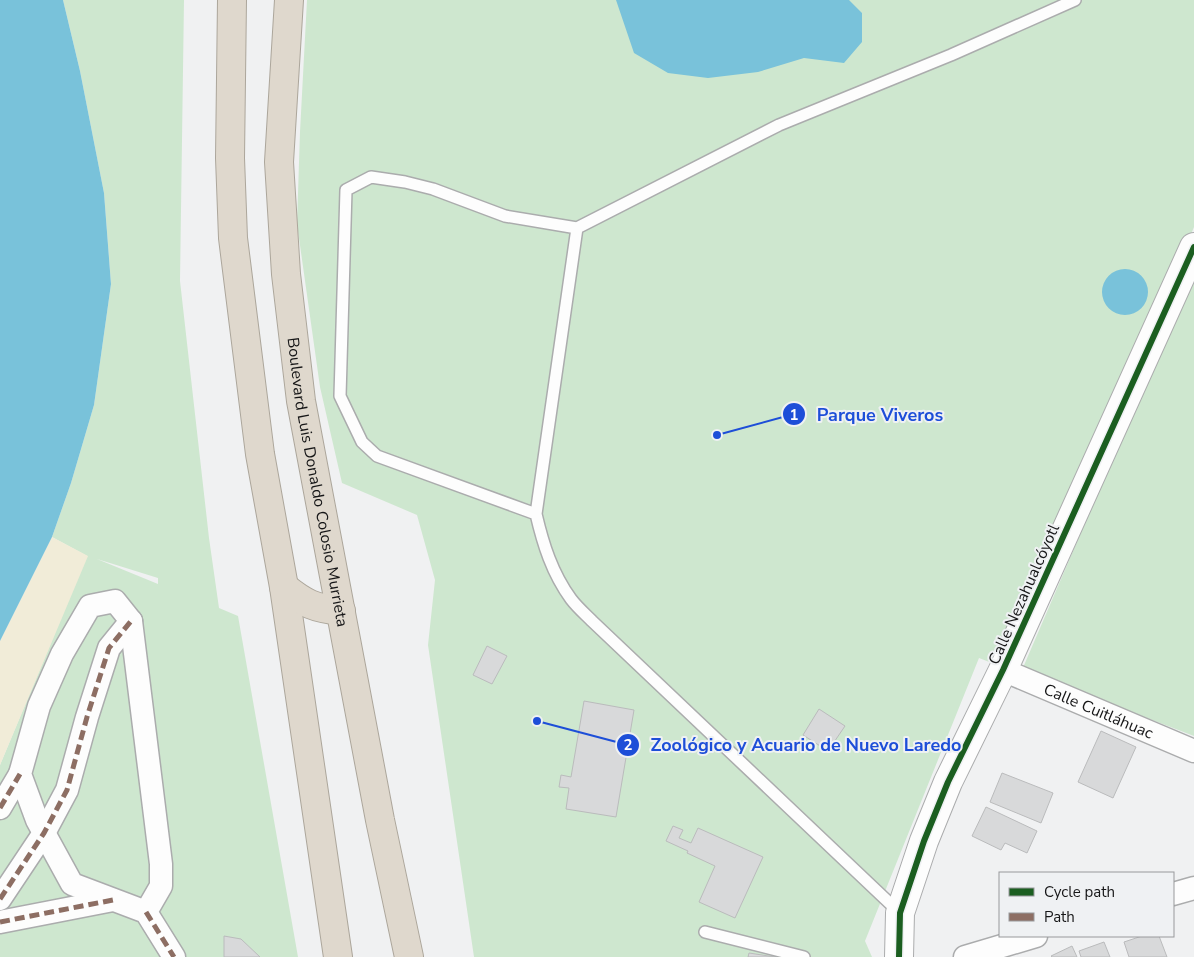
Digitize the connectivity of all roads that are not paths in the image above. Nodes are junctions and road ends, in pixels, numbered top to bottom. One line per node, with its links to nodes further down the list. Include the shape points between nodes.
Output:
1 (232, 0): 7 (highway, via 230,158 233,238 260,454)
2 (289, 0): 8 (highway, Boulevard Luis Donaldo Colosio Murrieta, via 279,162 286,274 301,401)
3 (1075, 0): 4 (lane, via 779,125)
4 (577, 228): 6 (lane); 6 (lane, via 505,216 433,188 405,182 371,177 346,190 340,396 362,442 377,456)
5 (1194, 248): 10 (street, Calle Nezahualcóyotl)
6 (536, 514): 20 (lane, via 548,558 572,600)
7 (284, 587): 8 (highway, via 302,601 319,608); 26 (highway)
8 (341, 611): 27 (highway, Boulevard Luis Donaldo Colosio Murrieta, via 380,820)
9 (131, 621): 12 (street, via 115,601 90,606 62,654 39,706); 14 (street, via 109,648 67,790); 19 (street, via 161,864 161,886)
10 (1003, 670): 11 (street, Calle Cuitláhuac); 20 (street, Calle Nezahualcóyotl, via 948,782)
11 (1194, 751)
12 (20, 774): 13 (street); 14 (street)
13 (0, 808)
14 (44, 833): 17 (street); 18 (street, via 72,884)
15 (1194, 888): 16 (street)
16 (1174, 894)
17 (0, 899)
18 (113, 900): 19 (street); 21 (street)
19 (146, 912): 25 (street)
20 (900, 913): 29 (street, Calle Nezahualcóyotl)
21 (0, 922)
22 (705, 932): 28 (lane)
23 (1033, 937): 24 (street)
24 (975, 956)
25 (174, 957)
26 (338, 957)
27 (410, 957)
28 (804, 957)
29 (898, 957)

